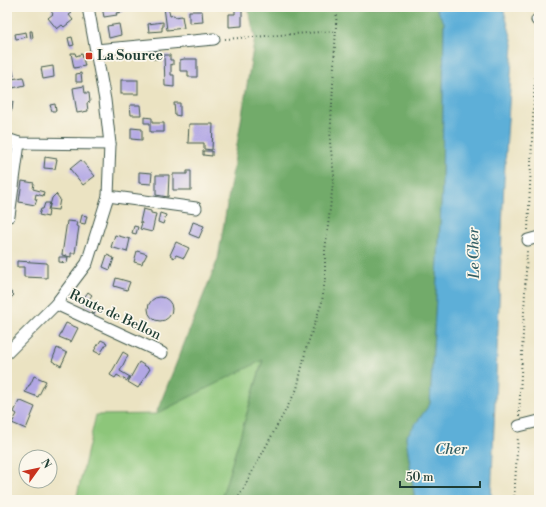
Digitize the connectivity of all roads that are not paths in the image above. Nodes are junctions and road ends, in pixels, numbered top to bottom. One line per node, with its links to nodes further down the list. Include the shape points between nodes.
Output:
1 (88, 7): 3 (street, Route de Bellon)
2 (214, 39): 3 (street)
3 (96, 50): 6 (street, Route de Bellon)
4 (7, 139): 5 (street)
5 (20, 143): 6 (street); 9 (street)
6 (110, 144): 7 (street, Route de Bellon)
7 (108, 196): 8 (street); 12 (street, Route de Bellon, via 87,262)
8 (196, 208)
9 (9, 216)
10 (539, 237): 11 (street)
11 (528, 240)
12 (56, 304): 13 (street, Route de Bellon); 14 (street, Route de Bellon)
13 (7, 353)
14 (162, 353)
15 (539, 421): 16 (street)
16 (519, 426)

